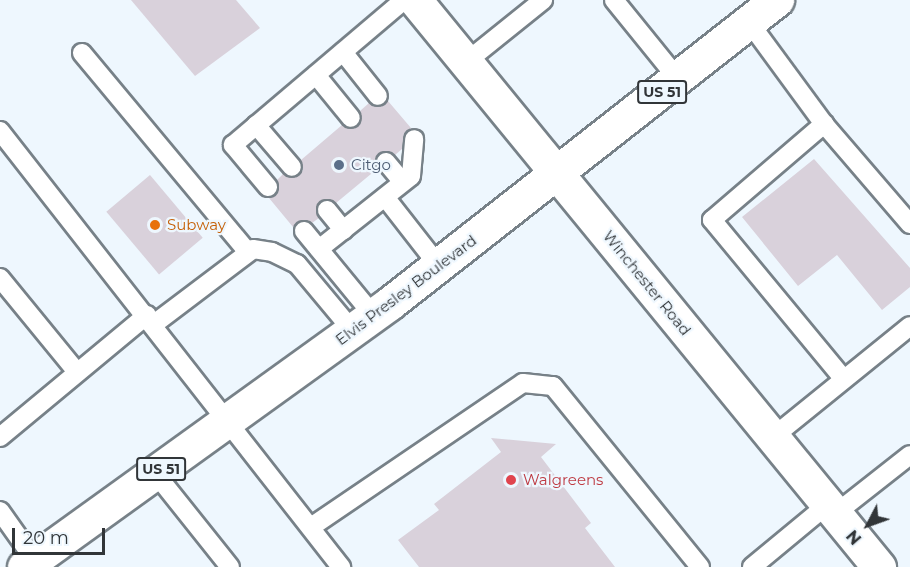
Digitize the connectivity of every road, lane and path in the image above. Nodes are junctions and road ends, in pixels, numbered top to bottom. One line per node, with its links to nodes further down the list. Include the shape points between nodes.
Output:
1 (404, 0): 7 (lane)
2 (415, 0): 9 (main road, Winchester Road)
3 (543, 0): 9 (lane)
4 (614, 0): 11 (lane)
5 (777, 0): 6 (main road, Elvis Presley Boulevard / US 51)
6 (749, 22): 11 (main road, Elvis Presley Boulevard / US 51); 14 (lane)
7 (343, 52): 10 (lane); 12 (lane)
8 (82, 53): 29 (lane)
9 (466, 62): 20 (main road, Winchester Road)
10 (316, 75): 13 (lane); 15 (lane)
11 (678, 79): 20 (main road, Elvis Presley Boulevard / US 51)
12 (378, 96)
13 (351, 118)
14 (824, 124): 25 (lane); 36 (lane, via 712,220)
15 (256, 125): 19 (lane); 22 (lane, via 233,145)
16 (0, 131): 32 (lane)
17 (414, 139): 21 (lane, via 411,176)
18 (387, 162): 21 (lane)
19 (292, 167)
20 (559, 174): 30 (main road, Elvis Presley Boulevard / US 51); 39 (main road, Winchester Road)
21 (403, 182): 23 (lane)
22 (268, 187)
23 (385, 197): 26 (lane); 30 (lane)
24 (327, 210): 26 (lane)
25 (910, 224)
26 (343, 230): 28 (lane)
27 (304, 231): 28 (lane)
28 (319, 249): 33 (lane)
29 (248, 252): 32 (lane); 33 (lane, via 272,252 297,264)
30 (439, 266): 33 (main road, Elvis Presley Boulevard / US 51)
31 (0, 278): 35 (lane)
32 (151, 319): 35 (lane); 37 (lane)
33 (362, 323): 37 (main road, Elvis Presley Boulevard / US 51)
34 (910, 326): 36 (lane)
35 (77, 372): 38 (lane)
36 (842, 377): 39 (lane)
37 (229, 420): 41 (main road, Elvis Presley Boulevard / US 51); 44 (lane)
38 (0, 437)
39 (773, 437): 42 (main road, Winchester Road)
40 (910, 456): 42 (lane)
41 (155, 473): 45 (main road, Elvis Presley Boulevard / US 51); 46 (lane)
42 (831, 509): 49 (lane); 50 (main road, Winchester Road)
43 (0, 511): 45 (lane)
44 (311, 527): 47 (lane); 48 (lane, via 523,383 553,386)
45 (29, 563)
46 (230, 567)
47 (341, 567)
48 (700, 567)
49 (752, 567)
50 (879, 567)

